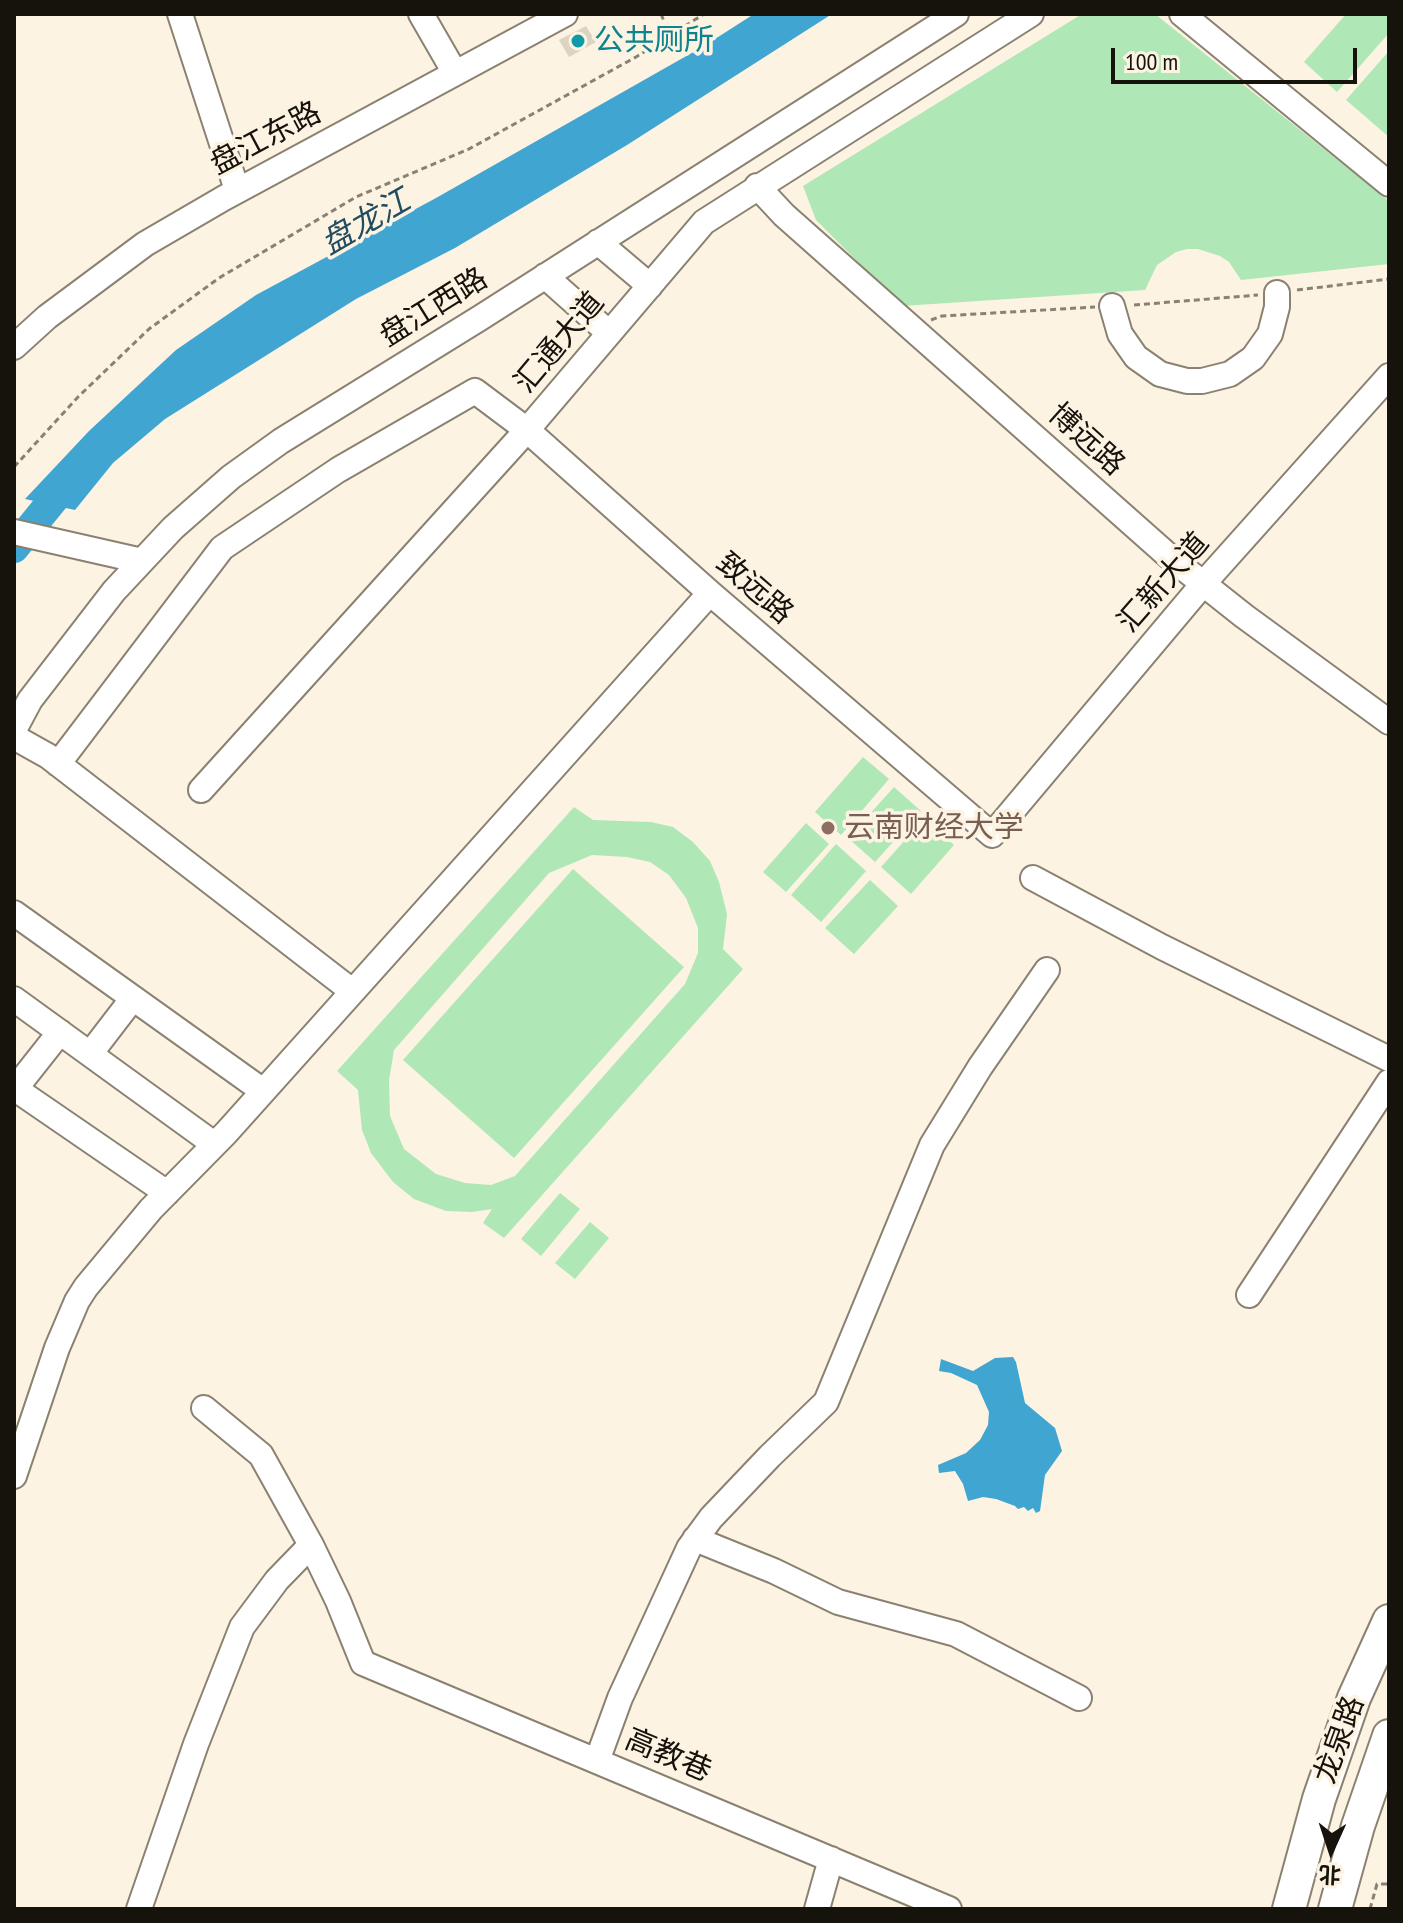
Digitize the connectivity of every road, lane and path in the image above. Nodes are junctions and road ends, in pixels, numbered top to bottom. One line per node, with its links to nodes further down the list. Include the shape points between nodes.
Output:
1 (180, 14): 13 (street)
2 (421, 14): 10 (street)
3 (565, 14): 10 (street, 盘江东路)
4 (661, 14): 9 (path)
5 (704, 14): 9 (path)
6 (956, 14): 14 (street, 盘江西路)
7 (1031, 14): 12 (street, 汇通大道)
8 (1182, 14): 11 (street)
9 (670, 36): 25 (path, via 469,149 356,197 219,278 149,329)
10 (455, 73): 13 (street, 盘江东路)
11 (1389, 184)
12 (757, 186): 17 (street, 汇通大道, via 704,222); 20 (street, 博远路)
13 (237, 190): 22 (street, 盘江东路, via 145,244)
14 (598, 242): 15 (street, 盘江西路); 17 (street)
15 (545, 276): 21 (street); 27 (street, 盘江西路, via 281,441 220,487)
16 (1389, 279): 18 (path)
17 (650, 286): 21 (street, 汇通大道)
18 (1277, 293): 19 (path); 19 (street, via 1275,321 1263,347 1230,374 1202,381 1173,379 1147,367 1127,347)
19 (1112, 306): 20 (path, via 942,316)
20 (912, 328): 28 (street, 博远路)
21 (609, 333): 24 (street, 汇通大道)
22 (14, 347)
23 (1389, 376): 28 (street, 汇新大道)
24 (527, 430): 29 (street, 致远路); 33 (street, 致远路, via 475,391 338,470 222,548); 34 (street, 汇通大道)
25 (14, 467)
26 (14, 532): 27 (street)
27 (142, 561): 31 (street, 盘江西路, via 62,657)
28 (1203, 584): 30 (street, 博远路); 35 (street, 汇新大道)
29 (710, 593): 35 (street, 致远路); 39 (street)
30 (1389, 722)
31 (14, 730)
32 (14, 737): 33 (street)
33 (58, 764): 39 (street)
34 (201, 790)
35 (992, 835)
36 (1033, 878): 44 (street)
37 (14, 913): 40 (street)
38 (1047, 970): 53 (street, via 932,1145 826,1402)
39 (352, 991): 47 (street)
40 (133, 998): 43 (street); 47 (street)
41 (14, 999): 42 (street)
42 (60, 1032): 43 (street); 46 (street)
43 (90, 1054): 48 (street)
44 (1389, 1059)
45 (1389, 1082): 50 (street)
46 (14, 1088): 49 (street)
47 (263, 1091): 48 (street)
48 (214, 1144): 49 (street)
49 (167, 1193): 52 (street, via 77,1301)
50 (1249, 1295)
51 (204, 1408): 54 (street, via 261,1455)
52 (14, 1476)
53 (695, 1539): 56 (street, via 838,1602 956,1634); 58 (street, via 620,1698)
54 (311, 1545): 58 (street, 高教巷, via 363,1663); 61 (street, via 242,1627)
55 (1389, 1621): 64 (main road, 龙泉路, via 1354,1698)
56 (1079, 1698)
57 (1389, 1736): 65 (main road, 龙泉路, via 1358,1826)
58 (597, 1761): 59 (street, 高教巷)
59 (831, 1859): 62 (street); 63 (street, 高教巷)
60 (1389, 1884): 66 (path, via 1377,1884)
61 (139, 1909)
62 (817, 1909)
63 (949, 1909)
64 (1289, 1909)
65 (1339, 1909)
66 (1370, 1909)

